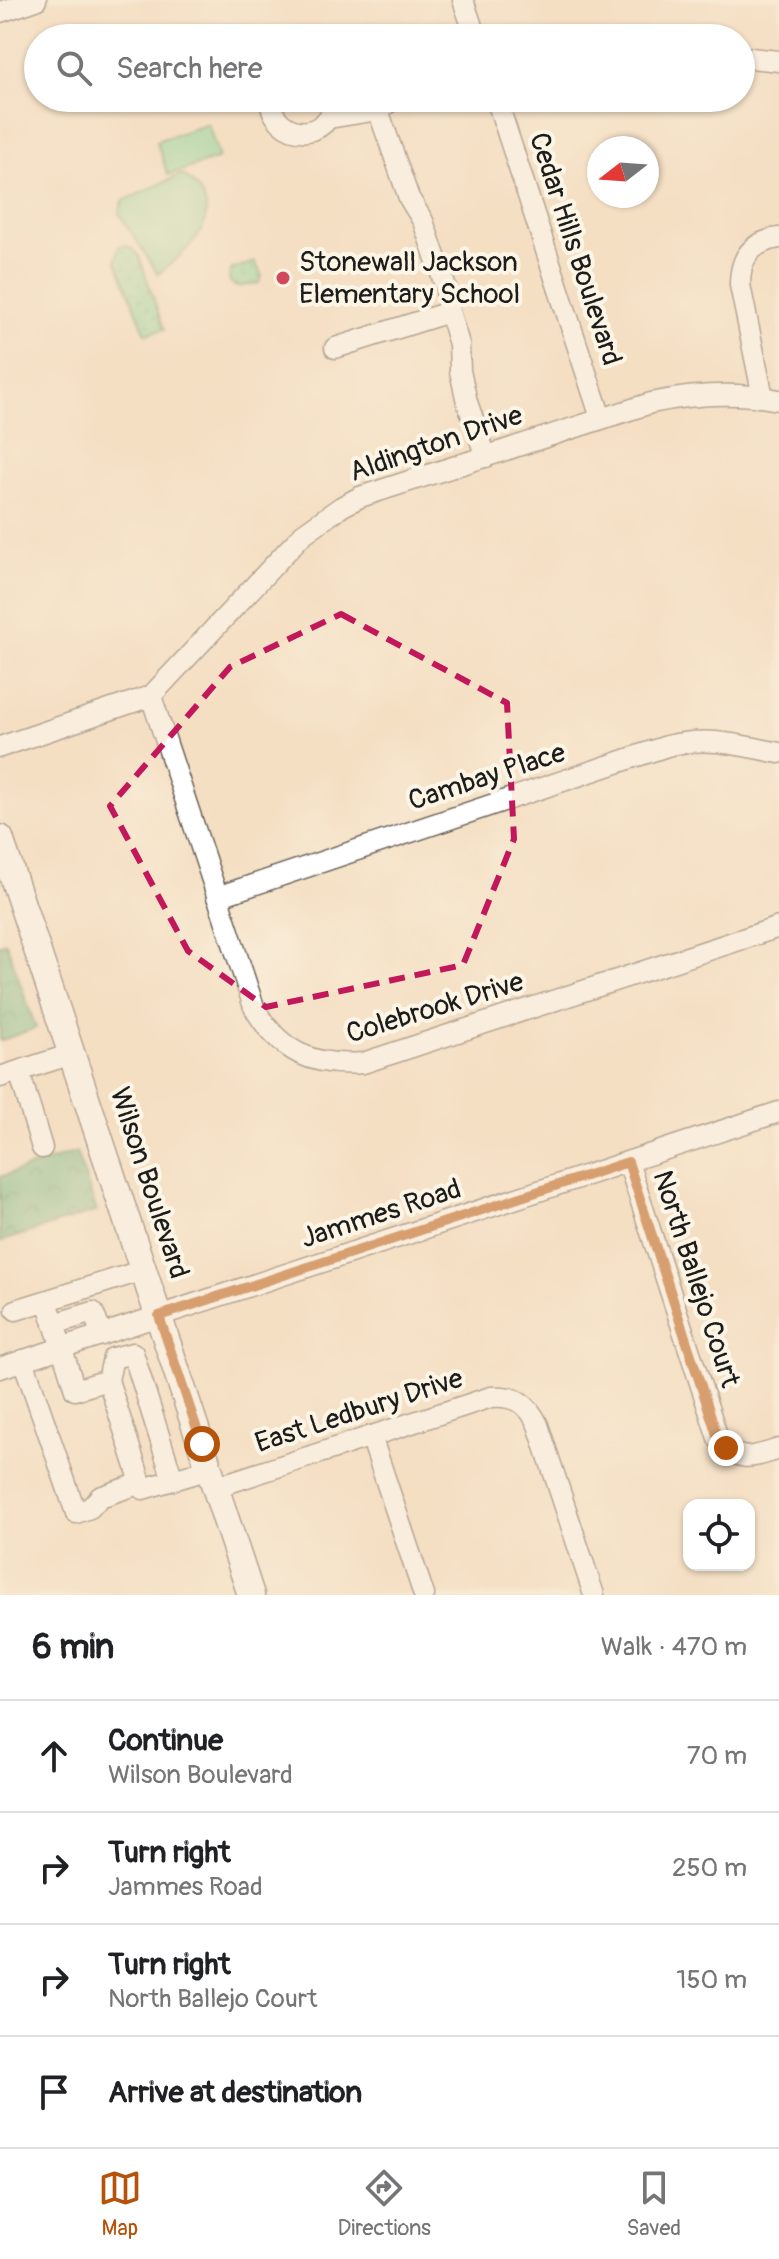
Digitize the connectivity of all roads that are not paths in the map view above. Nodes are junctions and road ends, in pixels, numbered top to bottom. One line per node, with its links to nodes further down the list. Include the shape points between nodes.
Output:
1 (36, 0): 3 (street)
2 (463, 0): 4 (street)
3 (0, 12)
4 (471, 24)
5 (755, 58): 6 (street)
6 (779, 61)
7 (273, 112): 12 (street, via 291,130 312,130)
8 (331, 112): 12 (street)
9 (354, 112): 12 (street)
10 (389, 112): 14 (street, via 409,198 423,221)
11 (501, 112): 17 (street, Cedar Hills Boulevard)
12 (329, 118)
13 (779, 238): 16 (street, via 756,245 740,268)
14 (449, 312): 15 (street); 18 (street, via 467,402)
15 (335, 348)
16 (771, 398): 17 (street, Aldington Drive, via 686,395)
17 (601, 418): 18 (street, Aldington Drive)
18 (486, 457): 19 (street, Aldington Drive, via 360,497 324,519 282,555)
19 (151, 696): 20 (street, Aldington Drive); 24 (street, Colebrook Drive)
20 (0, 747)
21 (779, 753): 24 (street, Cambay Place, via 717,740 667,746)
22 (0, 838): 23 (main road, Wilson Boulevard)
23 (8, 887): 26 (main road, Wilson Boulevard)
24 (217, 897): 25 (street, Colebrook Drive, via 264,1025 302,1055 340,1065 363,1063)
25 (779, 927)
26 (72, 1054): 27 (street); 31 (main road, Wilson Boulevard)
27 (9, 1074): 29 (street)
28 (779, 1112): 30 (street, Jammes Road)
29 (42, 1148)
30 (628, 1162): 36 (street, Jammes Road); 47 (street, North Ballejo Court, via 718,1438 743,1458)
31 (144, 1270): 32 (street); 36 (main road, Wilson Boulevard)
32 (101, 1283): 33 (street); 35 (street, via 102,1307)
33 (47, 1301): 34 (street); 37 (street)
34 (16, 1310)
35 (93, 1312): 37 (street); 38 (street)
36 (159, 1316): 38 (street, Jammes Road); 44 (main road, Wilson Boulevard)
37 (54, 1324): 39 (street)
38 (106, 1333): 39 (street, Jammes Road); 40 (street)
39 (62, 1348): 41 (street, Jammes Road); 43 (street, via 75,1390)
40 (118, 1356): 43 (street); 45 (street, via 133,1353)
41 (23, 1360): 42 (street, Jammes Road); 50 (street, via 76,1513 100,1497)
42 (0, 1368)
43 (108, 1380): 50 (street)
44 (185, 1393): 45 (street); 48 (main road, Wilson Boulevard)
45 (150, 1404): 49 (street)
46 (371, 1436): 48 (street, East Ledbury Drive); 52 (street); 53 (street, East Ledbury Drive, via 491,1397 520,1401 538,1425)
47 (779, 1449)
48 (213, 1478): 49 (street, East Ledbury Drive); 51 (main road, Wilson Boulevard)
49 (173, 1480): 50 (street, East Ledbury Drive, via 143,1489)
50 (141, 1483)
51 (251, 1595)
52 (424, 1595)
53 (594, 1595)

